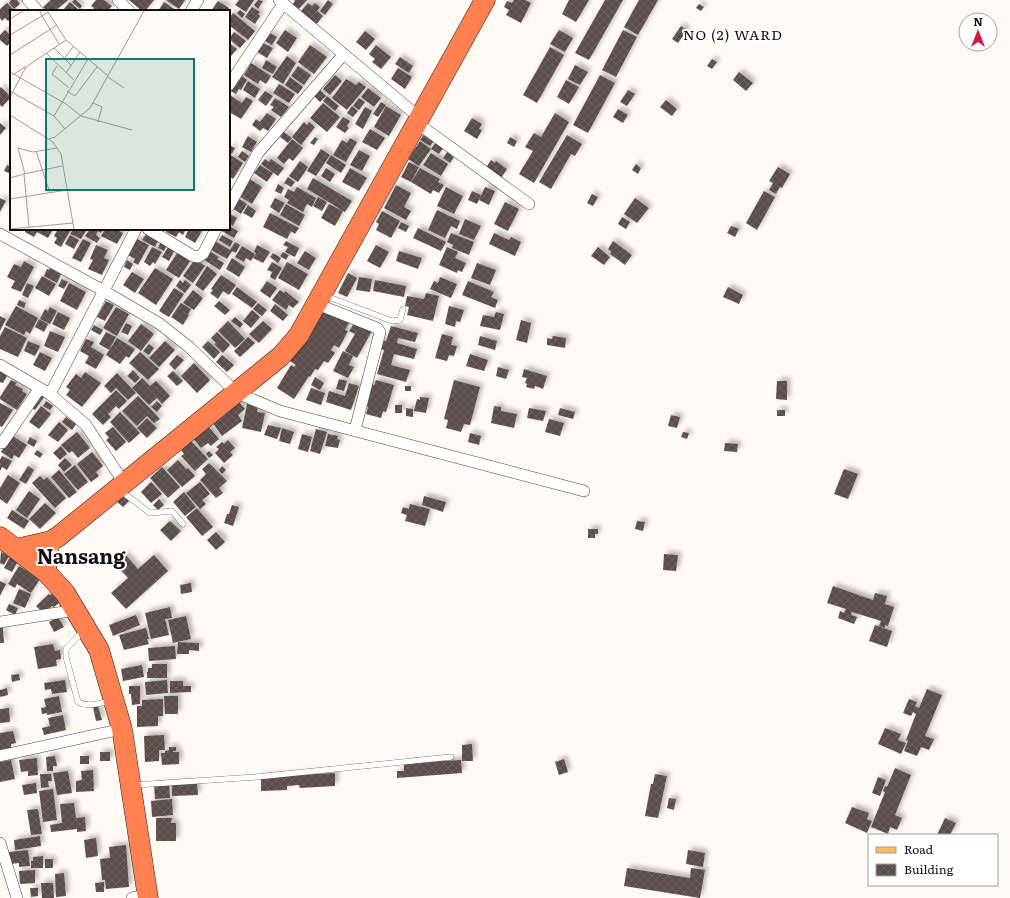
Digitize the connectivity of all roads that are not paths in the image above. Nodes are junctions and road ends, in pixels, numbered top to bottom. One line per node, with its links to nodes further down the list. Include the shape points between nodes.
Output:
1 (28, 0): 6 (street)
2 (198, 0): 8 (street)
3 (485, 0): 11 (highway)
4 (120, 1): 7 (street)
5 (281, 2): 9 (street); 10 (street)
6 (37, 10)
7 (128, 10)
8 (192, 10)
9 (344, 54): 11 (street); 12 (street, via 258,153)
10 (230, 83)
11 (419, 120): 13 (street); 19 (highway)
12 (230, 204)
13 (528, 204)
14 (135, 230): 18 (street)
15 (150, 230): 16 (street, via 198,258 203,254)
16 (215, 230)
17 (0, 234): 18 (street)
18 (104, 292): 23 (street, via 160,324 189,347); 24 (street)
19 (319, 299): 20 (lane, via 392,321 400,320); 23 (highway, via 299,335 281,356); 25 (street, via 377,328 380,332)
20 (403, 309)
21 (0, 366): 22 (street)
22 (40, 388): 24 (street); 26 (street)
23 (237, 393): 25 (street, via 280,411); 27 (highway)
24 (50, 394): 27 (street, via 86,426)
25 (355, 430): 28 (street)
26 (2, 444)
27 (121, 485): 29 (lane, via 150,513 172,511); 31 (highway)
28 (584, 491)
29 (183, 524)
30 (0, 537): 32 (highway)
31 (51, 541): 32 (highway); 33 (main road)
32 (16, 549): 33 (highway)
33 (47, 572): 34 (highway)
34 (76, 610): 35 (street); 36 (highway)
35 (0, 622)
36 (85, 628): 37 (highway, via 99,650); 37 (lane, via 66,649 78,702 89,706)
37 (115, 700): 38 (highway)
38 (122, 729): 39 (street); 41 (highway)
39 (0, 756)
40 (451, 757): 41 (lane, via 256,777)
41 (131, 786): 43 (highway)
42 (0, 843): 44 (street)
43 (142, 897)
44 (17, 898)

